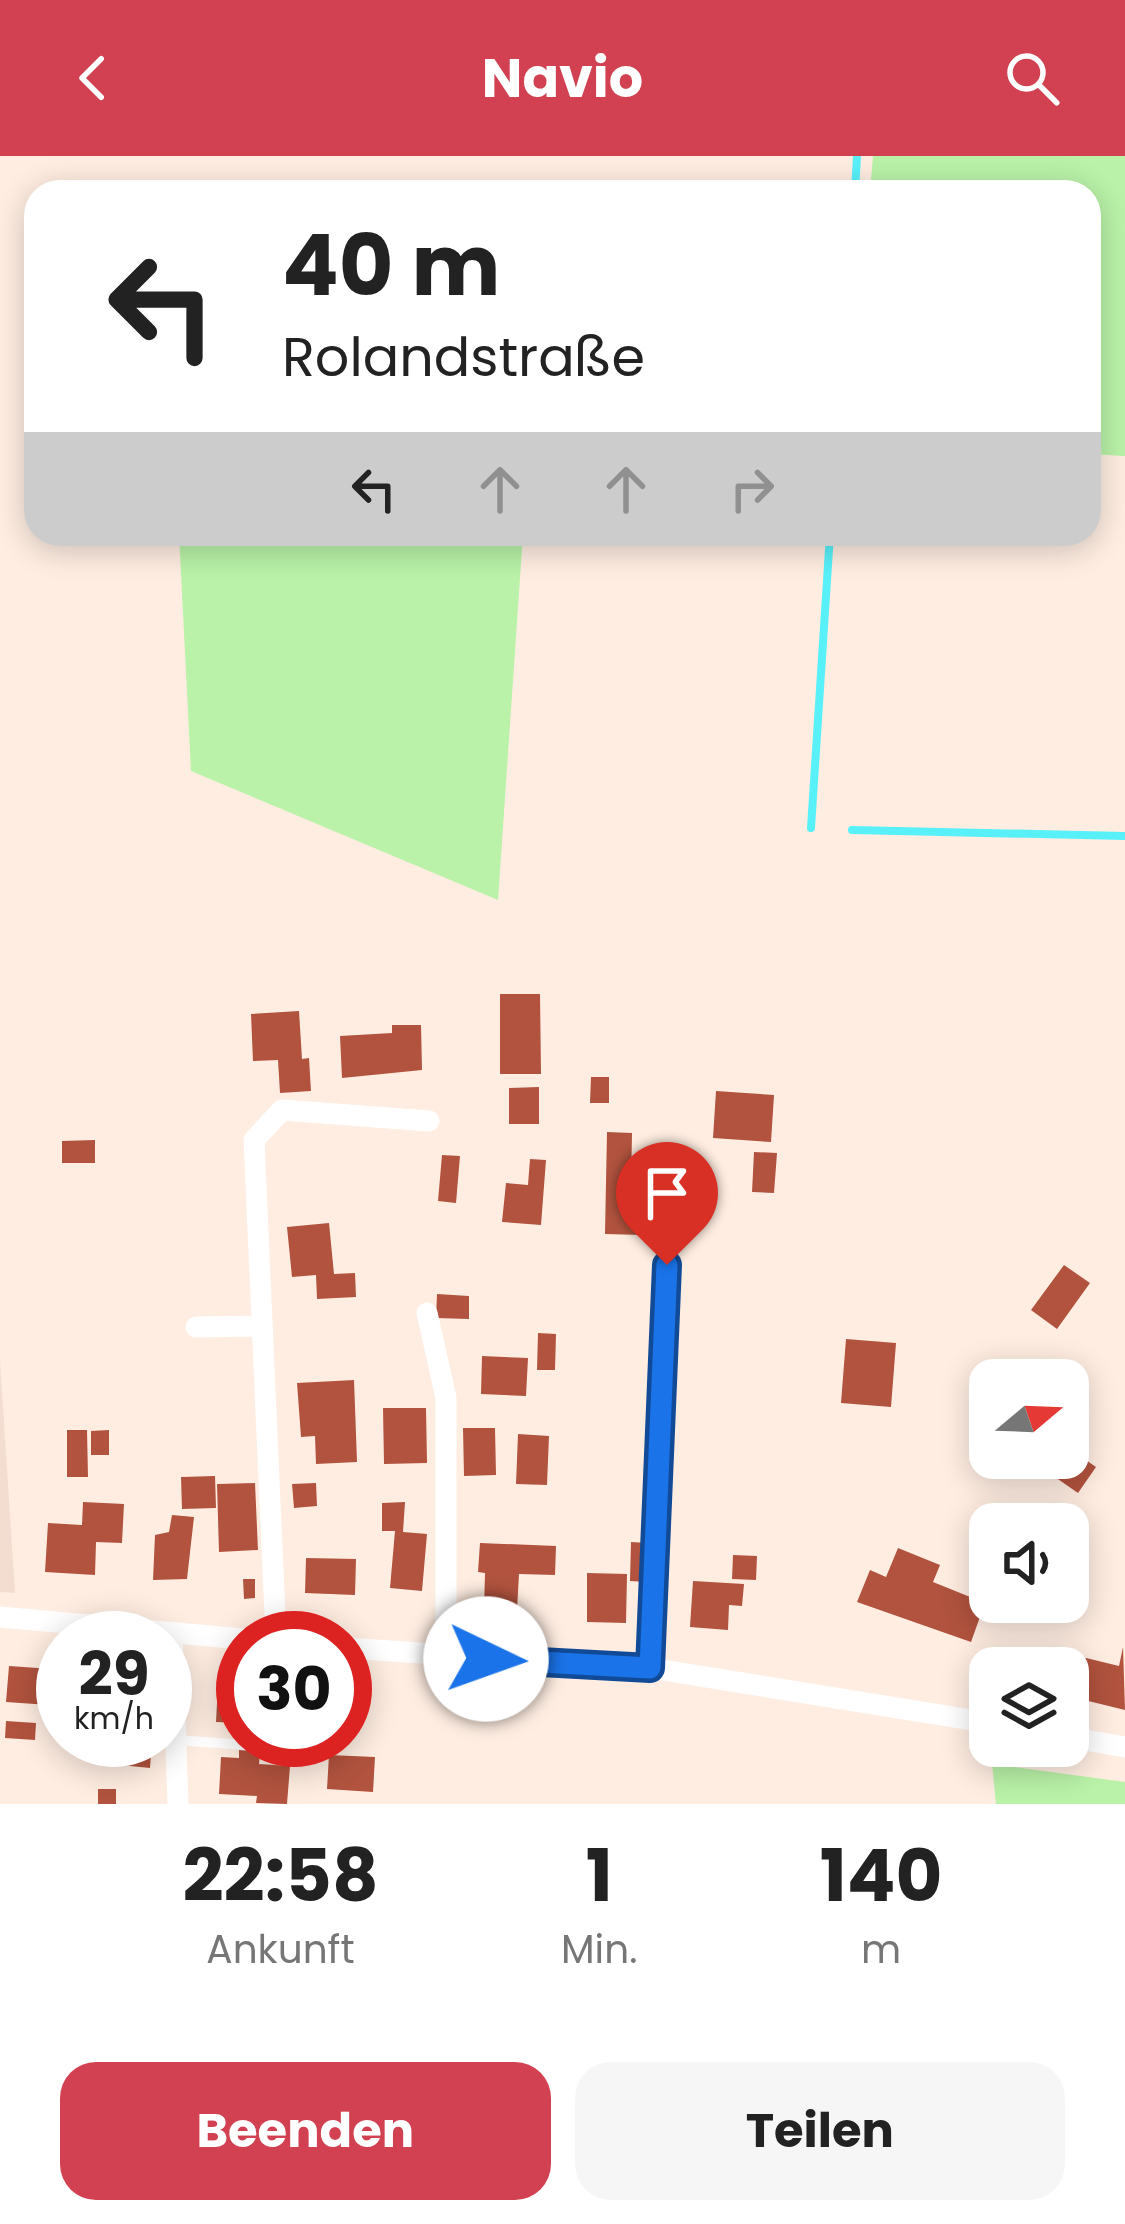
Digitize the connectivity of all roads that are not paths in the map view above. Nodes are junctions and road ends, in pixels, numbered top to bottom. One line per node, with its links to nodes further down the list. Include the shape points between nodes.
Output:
1 (429, 1121): 4 (street, via 282,1110 254,1140)
2 (667, 1265): 11 (street)
3 (428, 1313): 10 (street, via 446,1398)
4 (262, 1326): 5 (street); 6 (street)
5 (196, 1327)
6 (275, 1611)
7 (0, 1617): 8 (street)
8 (36, 1620)
9 (372, 1650): 10 (street)
10 (446, 1657): 11 (street)
11 (650, 1668): 12 (street)
12 (969, 1721)
13 (1089, 1741): 14 (street)
14 (1125, 1747)
15 (177, 1767): 16 (street)
16 (178, 1804)

